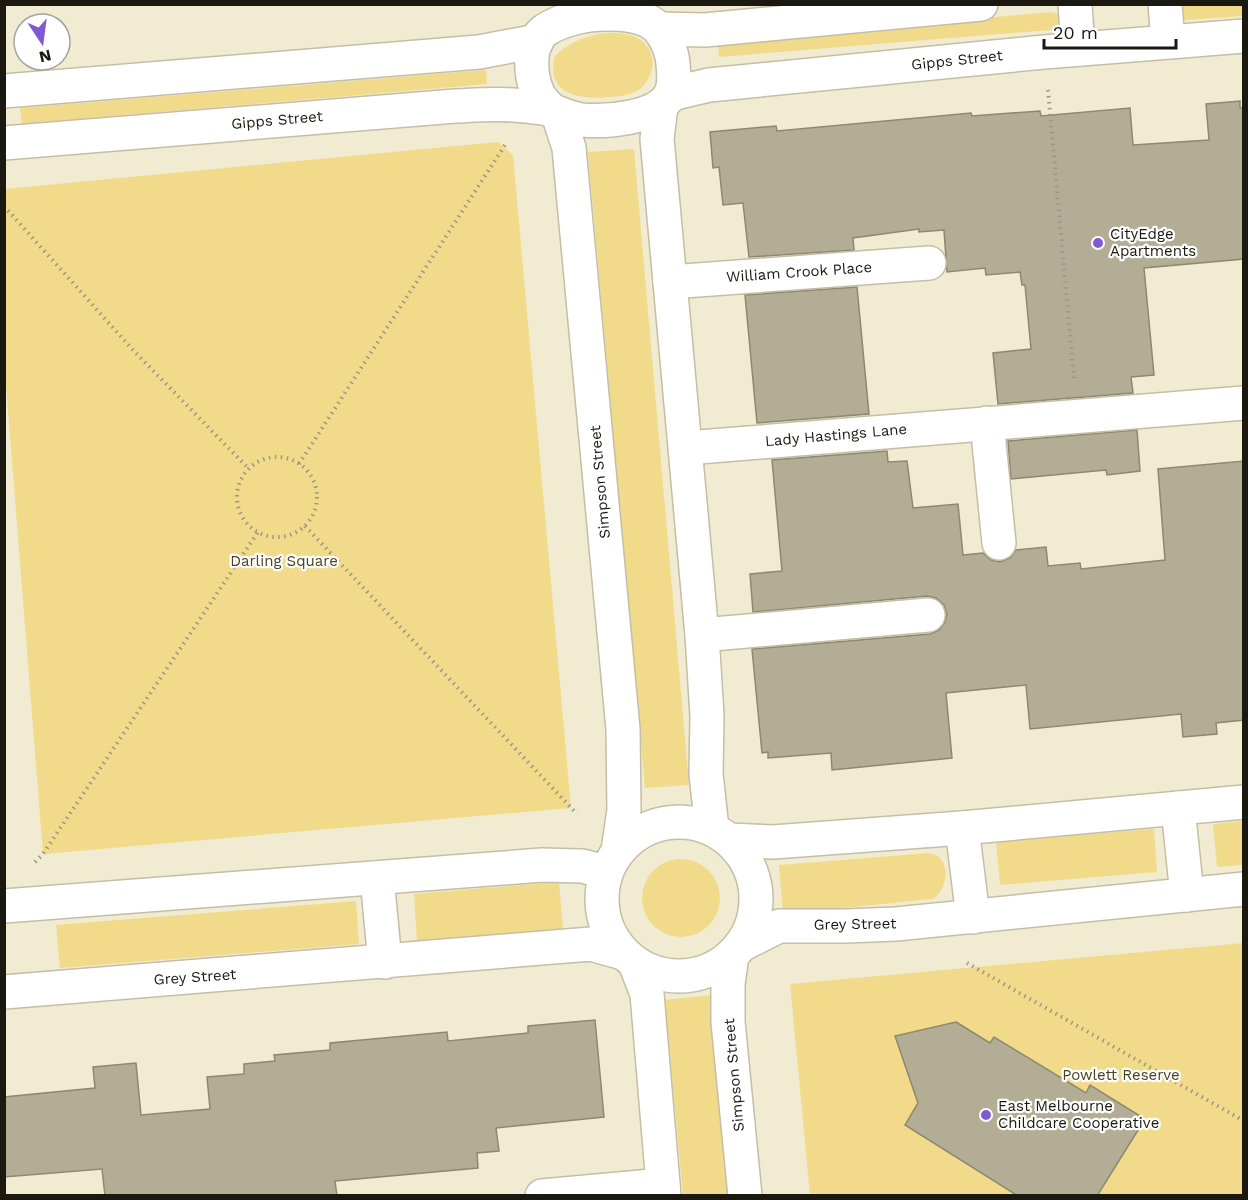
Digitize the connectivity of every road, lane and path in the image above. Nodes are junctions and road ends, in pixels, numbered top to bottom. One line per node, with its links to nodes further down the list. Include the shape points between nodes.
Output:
1 (981, 4): 4 (street, via 705,30)
2 (1075, 4): 8 (street)
3 (1165, 4): 7 (street)
4 (650, 18): 5 (street, via 599,14); 11 (street, via 672,54 674,77)
5 (542, 26): 10 (street, via 479,52); 12 (street, via 531,57 533,77 537,93)
6 (1244, 36): 7 (street, Gipps Street)
7 (1168, 42): 8 (street, Gipps Street)
8 (1078, 49): 11 (street, Gipps Street, via 709,85)
9 (1047, 86): 19 (path)
10 (4, 91)
11 (666, 100): 12 (street, via 636,116 610,120 581,120); 17 (street, via 657,139)
12 (554, 112): 14 (street, Gipps Street, via 510,104 455,106); 34 (street, Simpson Street, via 569,148 623,729 624,810)
13 (508, 139): 22 (path)
14 (4, 143)
15 (4, 206): 23 (path, via 134,350)
16 (929, 263): 17 (street, William Crook Place)
17 (670, 282): 21 (street)
18 (1244, 403): 19 (street, Lady Hastings Lane)
19 (1078, 415): 20 (street, Lady Hastings Lane)
20 (987, 423): 21 (street, Lady Hastings Lane); 26 (street)
21 (686, 448): 28 (street)
22 (299, 464): 23 (path, via 289,459 268,459); 24 (path, via 308,471 317,493 313,516)
23 (249, 469): 25 (path, via 238,490 238,502 248,525)
24 (305, 526): 25 (path, via 278,537); 31 (path)
25 (258, 532): 35 (path)
26 (999, 543)
27 (928, 615): 28 (street)
28 (702, 635): 33 (street, via 706,774)
29 (1244, 802): 30 (street)
30 (1178, 808): 32 (street); 38 (street)
31 (577, 814)
32 (962, 828): 33 (street, via 773,842); 40 (street)
33 (720, 835): 34 (street, via 687,822 661,824 638,834); 41 (street, via 744,857 754,879 756,902 752,924)
34 (612, 861): 36 (street); 42 (street, via 601,893 603,914 610,935)
35 (35, 862)
36 (377, 878): 39 (street); 43 (street)
37 (1244, 889): 38 (street, Grey Street)
38 (1187, 895): 40 (street, Grey Street)
39 (4, 906)
40 (973, 916): 41 (street, Grey Street, via 856,926 779,926)
41 (737, 950): 42 (street, via 710,970 685,976 659,974); 49 (street, Simpson Street, via 728,984 728,1022)
42 (629, 958): 43 (street, Grey Street, via 591,944); 47 (street, via 647,994)
43 (385, 962): 45 (street, Grey Street)
44 (967, 963): 46 (path)
45 (5, 983)
46 (1244, 1121)
47 (663, 1190): 48 (street)
48 (542, 1196)
49 (745, 1196)

